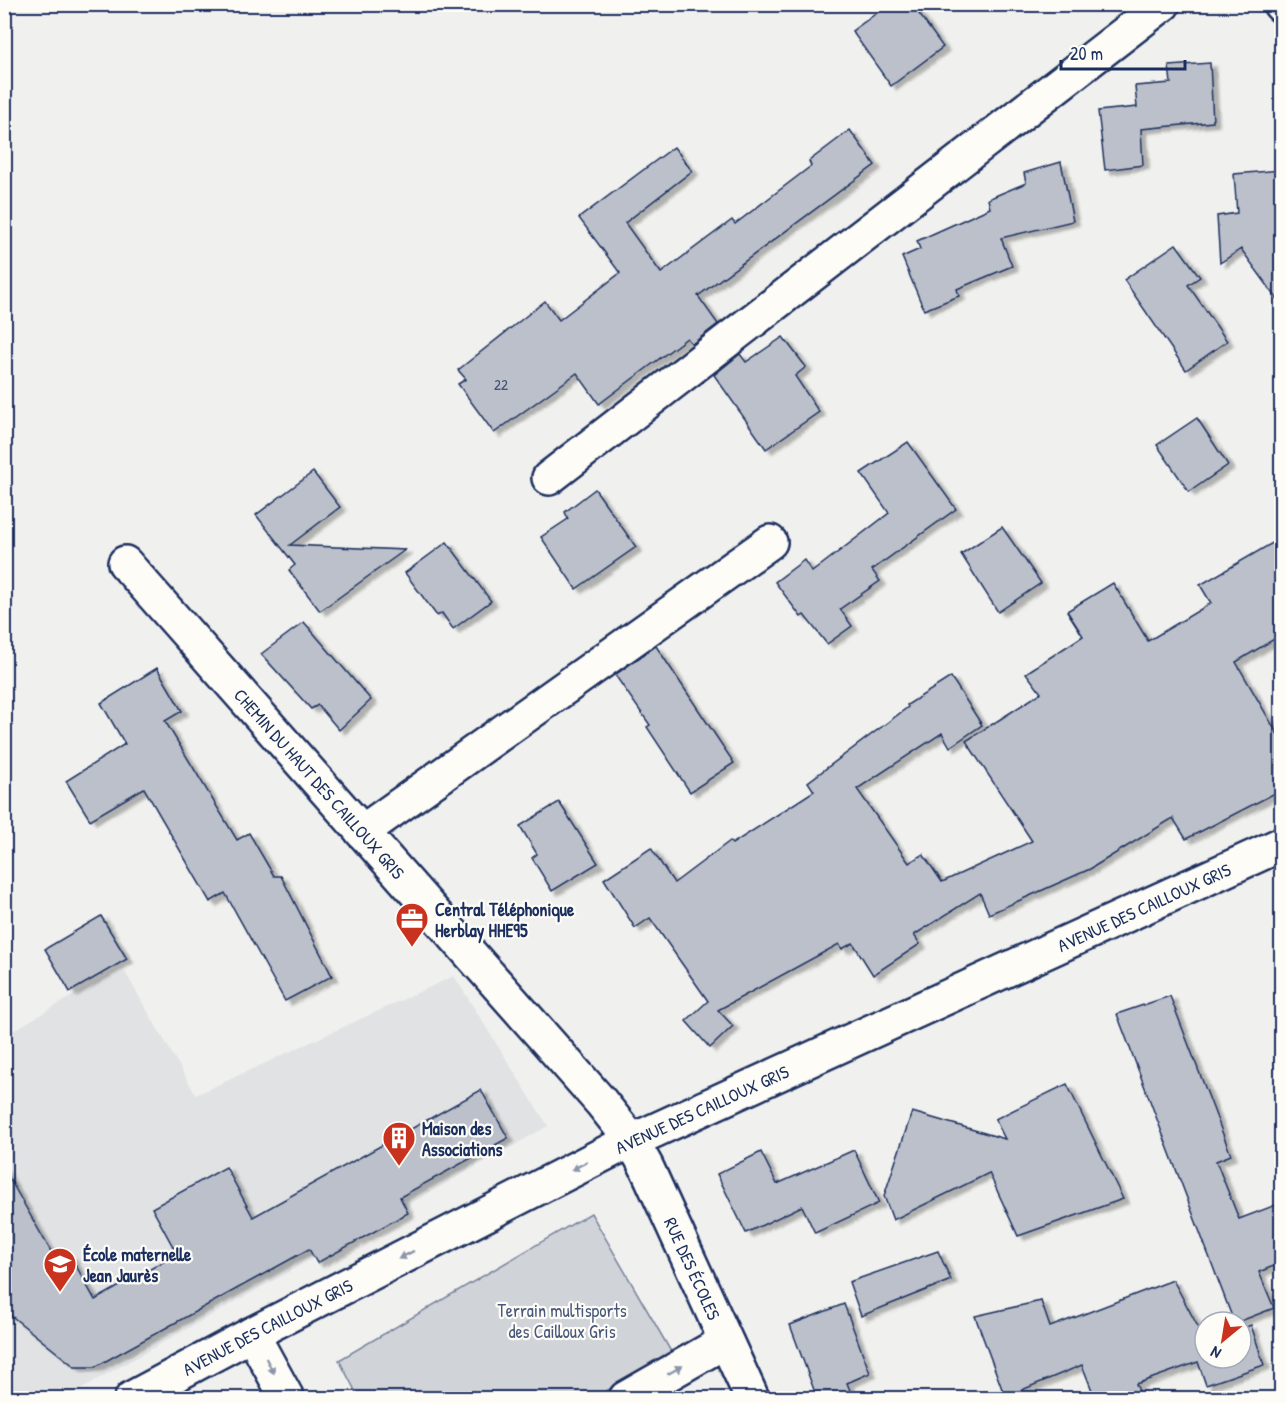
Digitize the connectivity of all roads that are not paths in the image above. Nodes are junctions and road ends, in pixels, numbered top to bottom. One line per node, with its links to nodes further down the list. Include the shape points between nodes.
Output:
1 (1163, 4): 2 (street)
2 (549, 478)
3 (770, 542): 5 (street)
4 (125, 563): 5 (street, CHEMIN DU HAUT DES CAILLOUX GRIS)
5 (362, 832): 7 (street, CHEMIN DU HAUT DES CAILLOUX GRIS)
6 (1281, 844): 7 (street, AVENUE DES CAILLOUX GRIS)
7 (632, 1141): 8 (street, AVENUE DES CAILLOUX GRIS, one-way to 8); 9 (street, RUE DES ÉCOLES)
8 (252, 1334): 10 (street, AVENUE DES CAILLOUX GRIS); 11 (street, one-way to 11)
9 (724, 1342): 12 (street, one-way to 9); 13 (street, RUE DES ÉCOLES)
10 (132, 1398)
11 (286, 1398)
12 (626, 1398)
13 (752, 1398)

